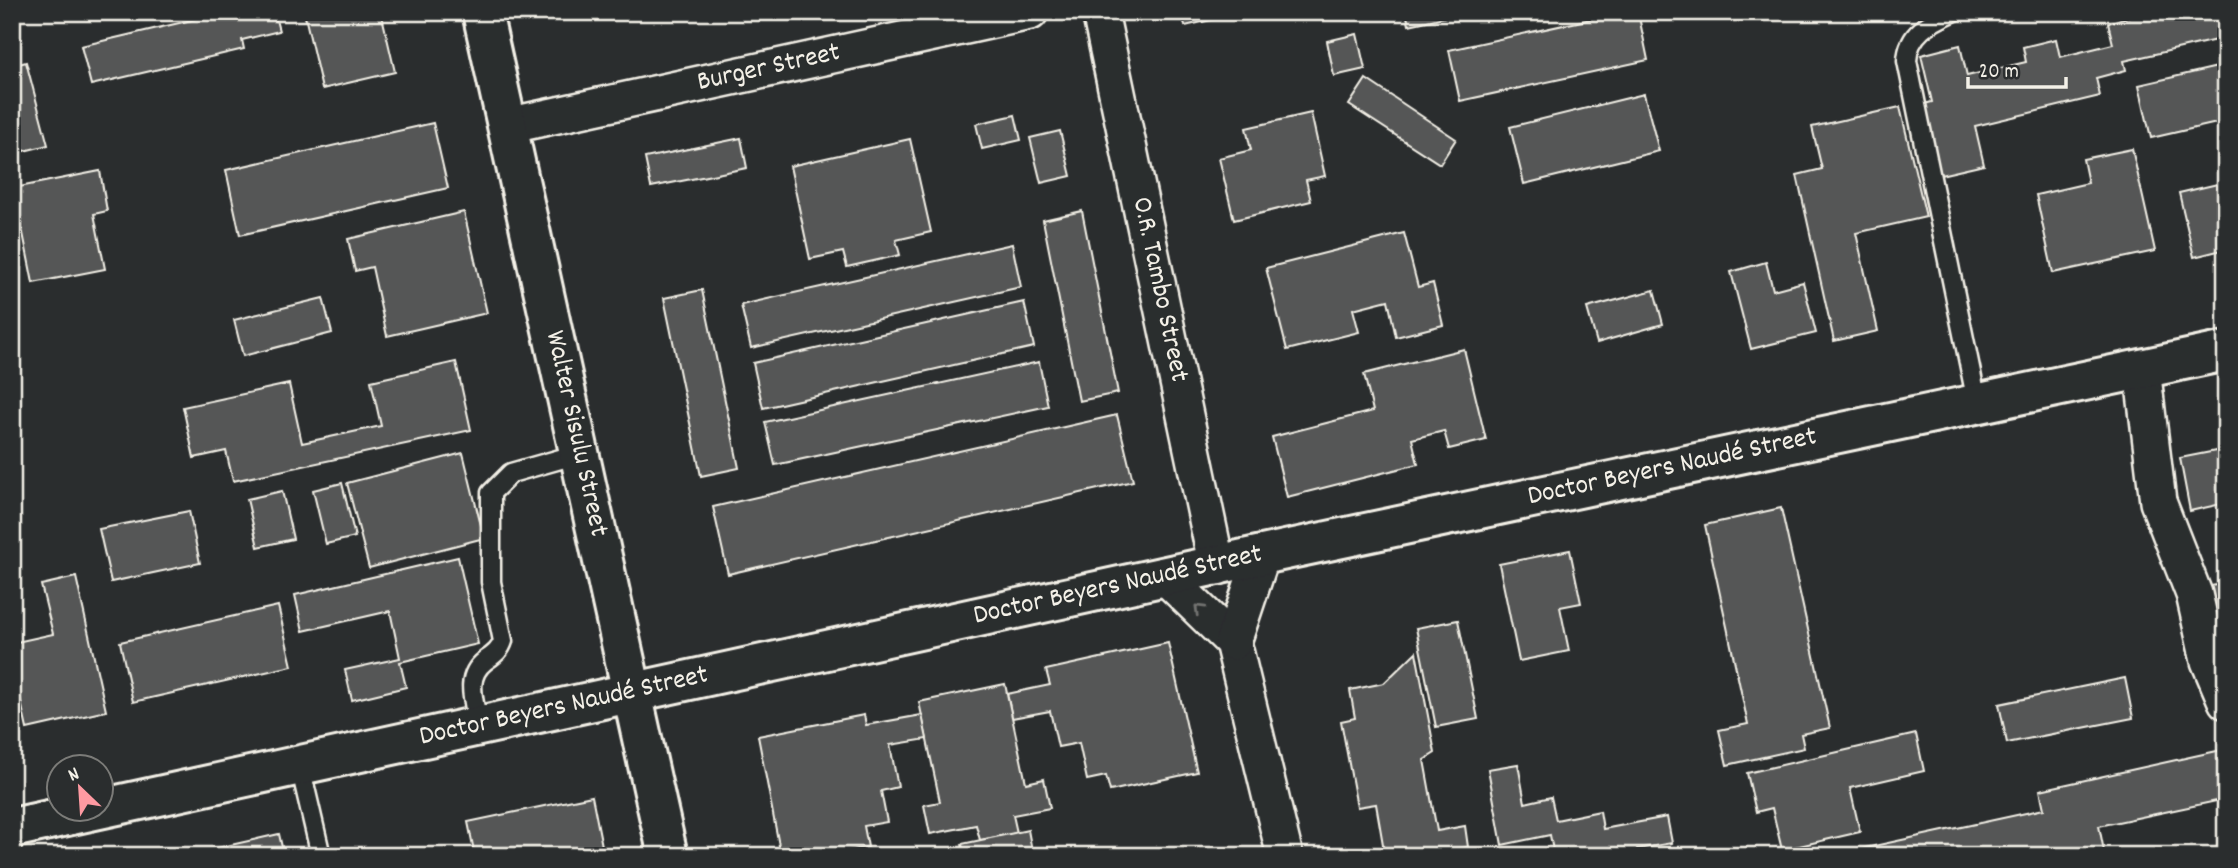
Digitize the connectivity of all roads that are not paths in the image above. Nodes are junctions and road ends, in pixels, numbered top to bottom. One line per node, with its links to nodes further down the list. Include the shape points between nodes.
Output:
1 (482, 12): 5 (main road, Walter Sisulu Street)
2 (1030, 12): 5 (street, Burger Street)
3 (1101, 12): 11 (street, O.R. Tambo Street)
4 (1953, 12): 8 (lane, via 1919,32 1910,43 1907,61)
5 (507, 126): 9 (main road, Walter Sisulu Street)
6 (2226, 351): 7 (main road, Doctor Beyers Naudé Street)
7 (2142, 368): 8 (main road, Doctor Beyers Naudé Street); 15 (street, via 2158,502 2194,594 2209,661)
8 (1977, 402): 10 (main road, Doctor Beyers Naudé Street)
9 (578, 454): 14 (main road, Walter Sisulu Street); 16 (lane, via 512,472 491,493 491,582 503,641 500,649 474,670 471,679)
10 (1262, 555): 11 (main road, Doctor Beyers Naudé Street); 13 (street)
11 (1217, 567): 12 (main road, Doctor Beyers Naudé Street)
12 (1166, 577): 13 (street, one-way to 12); 14 (main road, Doctor Beyers Naudé Street)
13 (1233, 642): 21 (street)
14 (633, 692): 16 (main road, Doctor Beyers Naudé Street); 20 (main road, Walter Sisulu Street)
15 (2226, 701)
16 (479, 727): 17 (main road, Doctor Beyers Naudé Street)
17 (300, 766): 18 (main road, Doctor Beyers Naudé Street); 19 (lane)
18 (12, 828)
19 (321, 856)
20 (668, 856)
21 (1285, 856)

